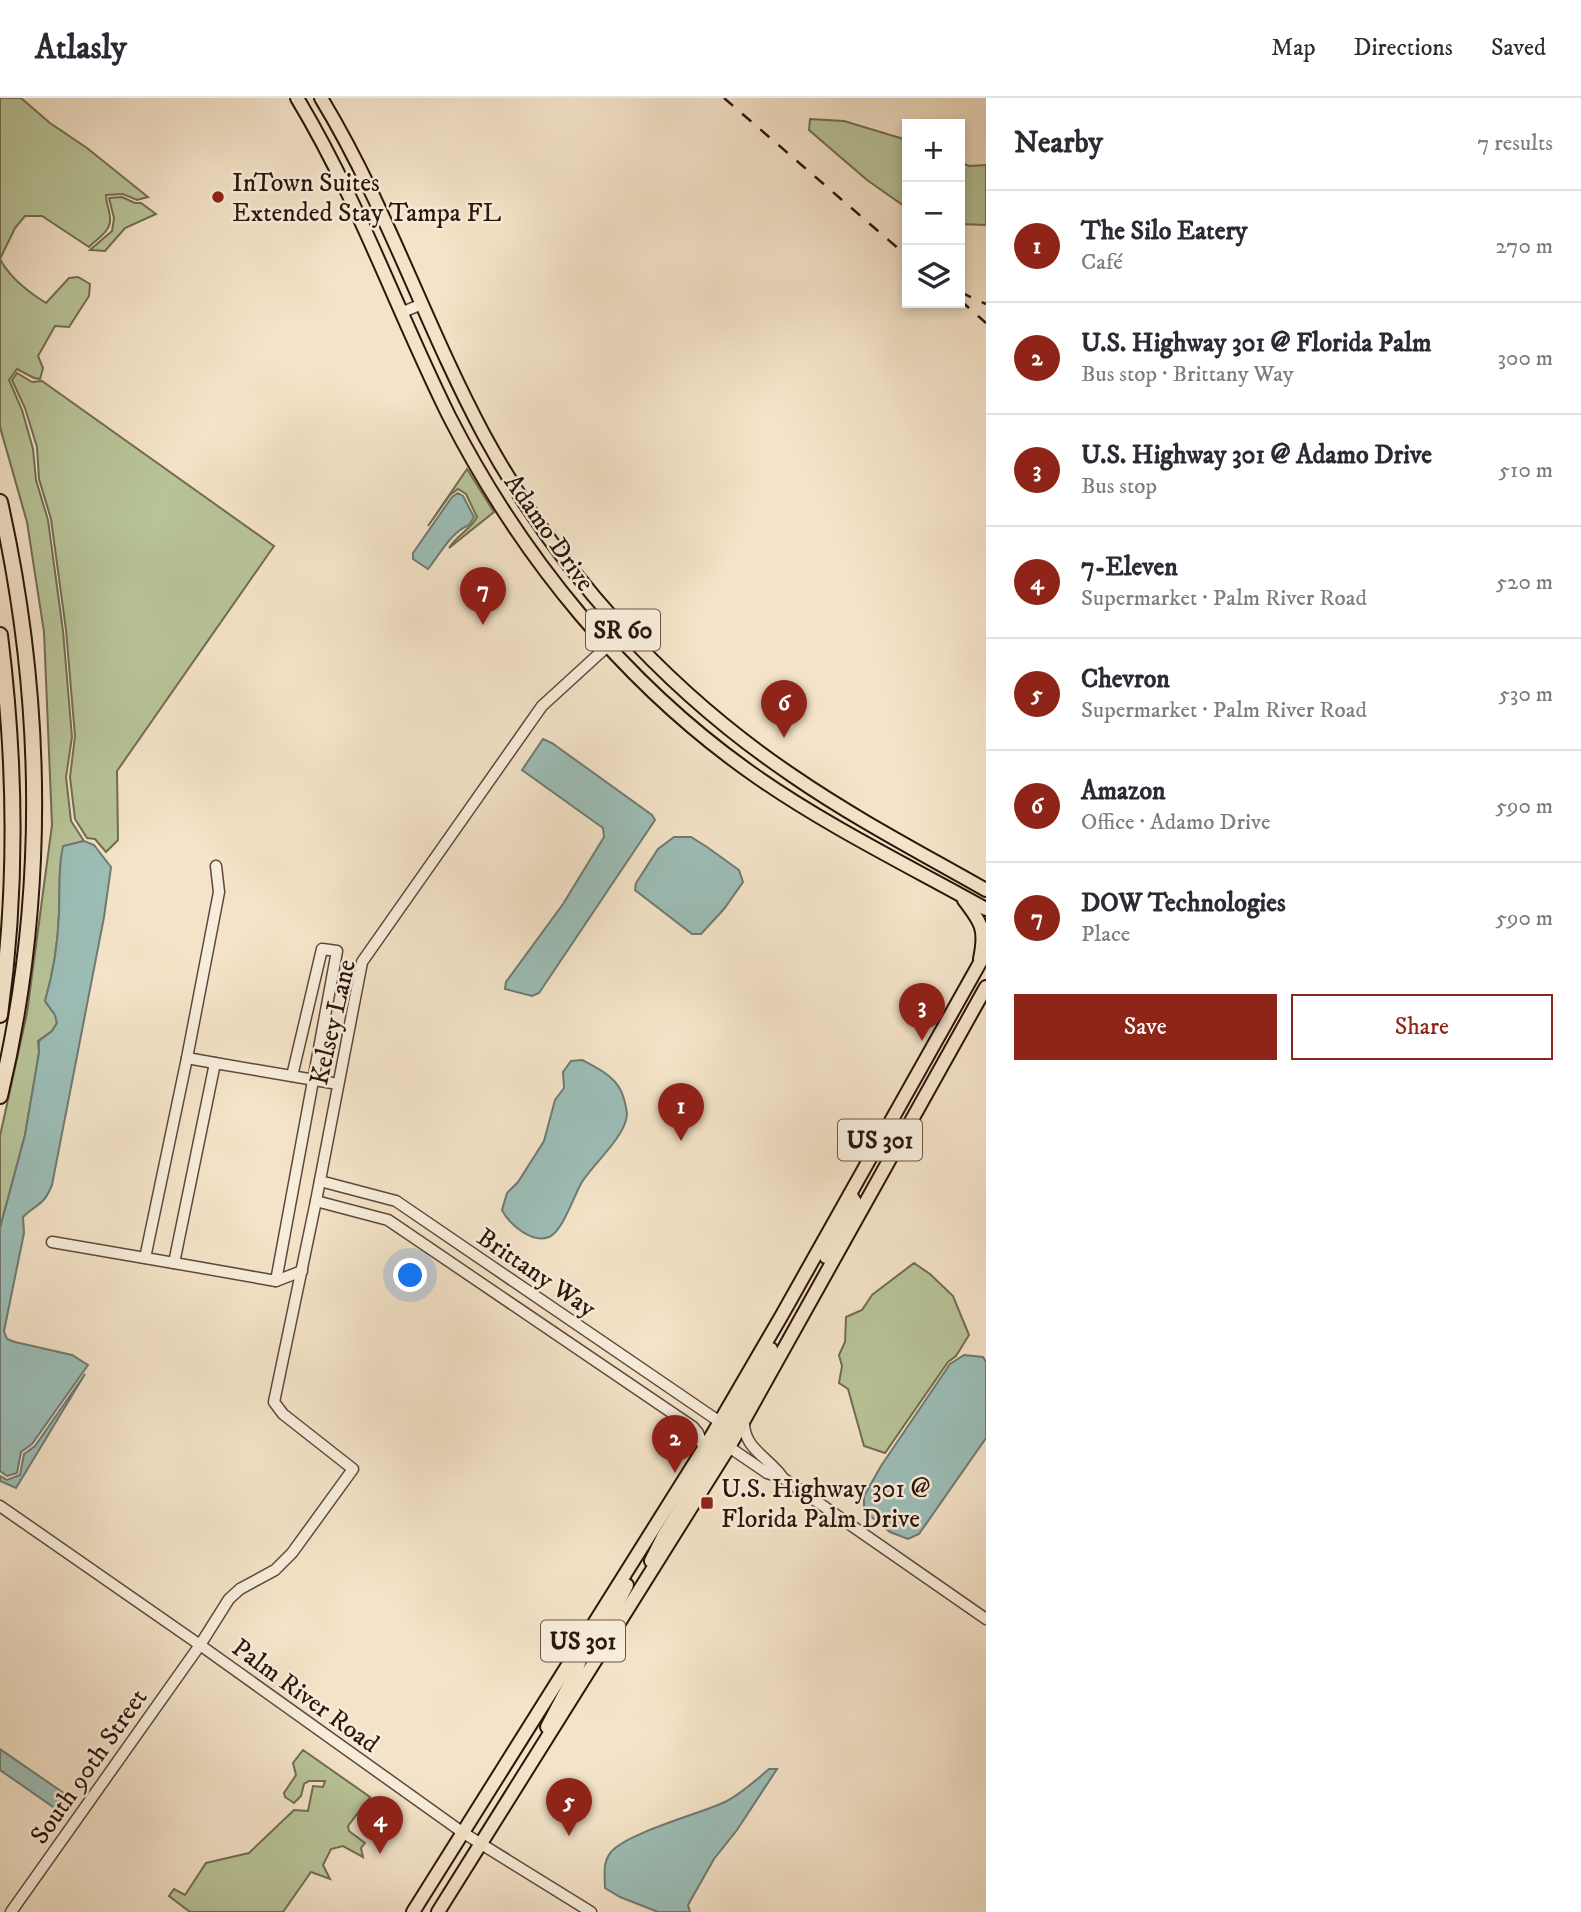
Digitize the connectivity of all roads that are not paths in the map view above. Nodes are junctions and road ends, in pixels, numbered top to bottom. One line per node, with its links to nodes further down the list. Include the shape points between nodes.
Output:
1 (297, 98): 4 (main road, Adamo Drive / SR 60, via 345,186)
2 (321, 98): 3 (main road, Adamo Drive / SR 60, via 353,155)
3 (422, 304): 4 (street); 6 (main road, Adamo Drive / SR 60, via 465,398 517,493 571,569)
4 (403, 312): 8 (main road, Adamo Drive / SR 60, via 448,414 500,504 549,575)
5 (0, 502): 24 (highway, via 28,659 35,807 26,946)
6 (624, 631): 8 (street, Kelsey Lane); 10 (main road, Adamo Drive / SR 60, via 712,715 776,765)
7 (0, 635): 18 (highway, via 14,794 11,916)
8 (608, 645): 13 (main road, Adamo Drive / SR 60, via 694,729 755,775); 23 (street, Kelsey Lane, via 542,706 362,962)
9 (216, 866): 19 (street, via 219,892)
10 (962, 877): 11 (main road); 12 (main road, Adamo Drive / SR 60)
11 (986, 881)
12 (986, 890)
13 (962, 897): 14 (main road, Adamo Drive / SR 60); 16 (main road, via 983,930)
14 (986, 909)
15 (986, 952): 16 (main road, US 301)
16 (979, 965): 26 (main road, US 301)
17 (986, 987): 35 (main road, US 301)
18 (0, 1015)
19 (187, 1058): 20 (street); 29 (street)
20 (215, 1063): 21 (street); 30 (street)
21 (292, 1076): 22 (street); 22 (street, via 322,949 337,951)
22 (313, 1080): 23 (street); 33 (street)
23 (338, 1084): 25 (street, Kelsey Lane)
24 (0, 1096)
25 (320, 1181): 27 (street, Kelsey Lane); 31 (street, Brittany Way, via 396,1201)
26 (850, 1194): 35 (main road, via 854,1209 812,1283); 36 (main road, US 301)
27 (316, 1201): 32 (street, Kelsey Lane); 34 (street, Brittany Way, via 388,1220)
28 (52, 1242): 29 (street)
29 (145, 1258): 30 (street)
30 (174, 1263): 33 (street)
31 (492, 1267): 34 (street); 37 (street, Brittany Way)
32 (302, 1271): 33 (street); 43 (street, Kelsey Lane, via 274,1402 283,1415)
33 (276, 1281)
34 (481, 1283): 38 (street, Brittany Way)
35 (812, 1300): 39 (main road, US 301)
36 (782, 1315): 40 (main road, US 301); 41 (main road, via 758,1379 732,1423)
37 (607, 1346): 38 (street); 40 (street, Brittany Way)
38 (597, 1361): 42 (street, Brittany Way, via 693,1427)
39 (744, 1421): 41 (main road, US 301); 44 (street, via 747,1441)
40 (720, 1422): 42 (main road, US 301); 47 (main road, via 721,1438 664,1535)
41 (729, 1447): 44 (street, via 767,1473); 47 (main road, US 301)
42 (704, 1449): 46 (main road, US 301)
43 (353, 1469): 50 (street, South 90th Street, via 292,1553 275,1570 234,1594)
44 (783, 1478): 48 (street)
45 (0, 1506): 50 (street, Palm River Road)
46 (657, 1525): 49 (main road, US 301); 51 (main road, via 603,1633)
47 (641, 1590): 51 (main road, US 301)
48 (986, 1619)
49 (584, 1639): 52 (main road, via 576,1671 544,1731); 53 (main road, US 301)
50 (200, 1645): 53 (street, Palm River Road); 55 (street, South 90th Street)
51 (602, 1652): 52 (main road, US 301)
52 (533, 1763): 54 (main road, US 301)
53 (462, 1832): 54 (street, Palm River Road); 56 (main road, US 301)
54 (481, 1844): 57 (main road, US 301); 58 (street, Palm River Road)
55 (11, 1912)
56 (413, 1912)
57 (438, 1912)
58 (591, 1912)

